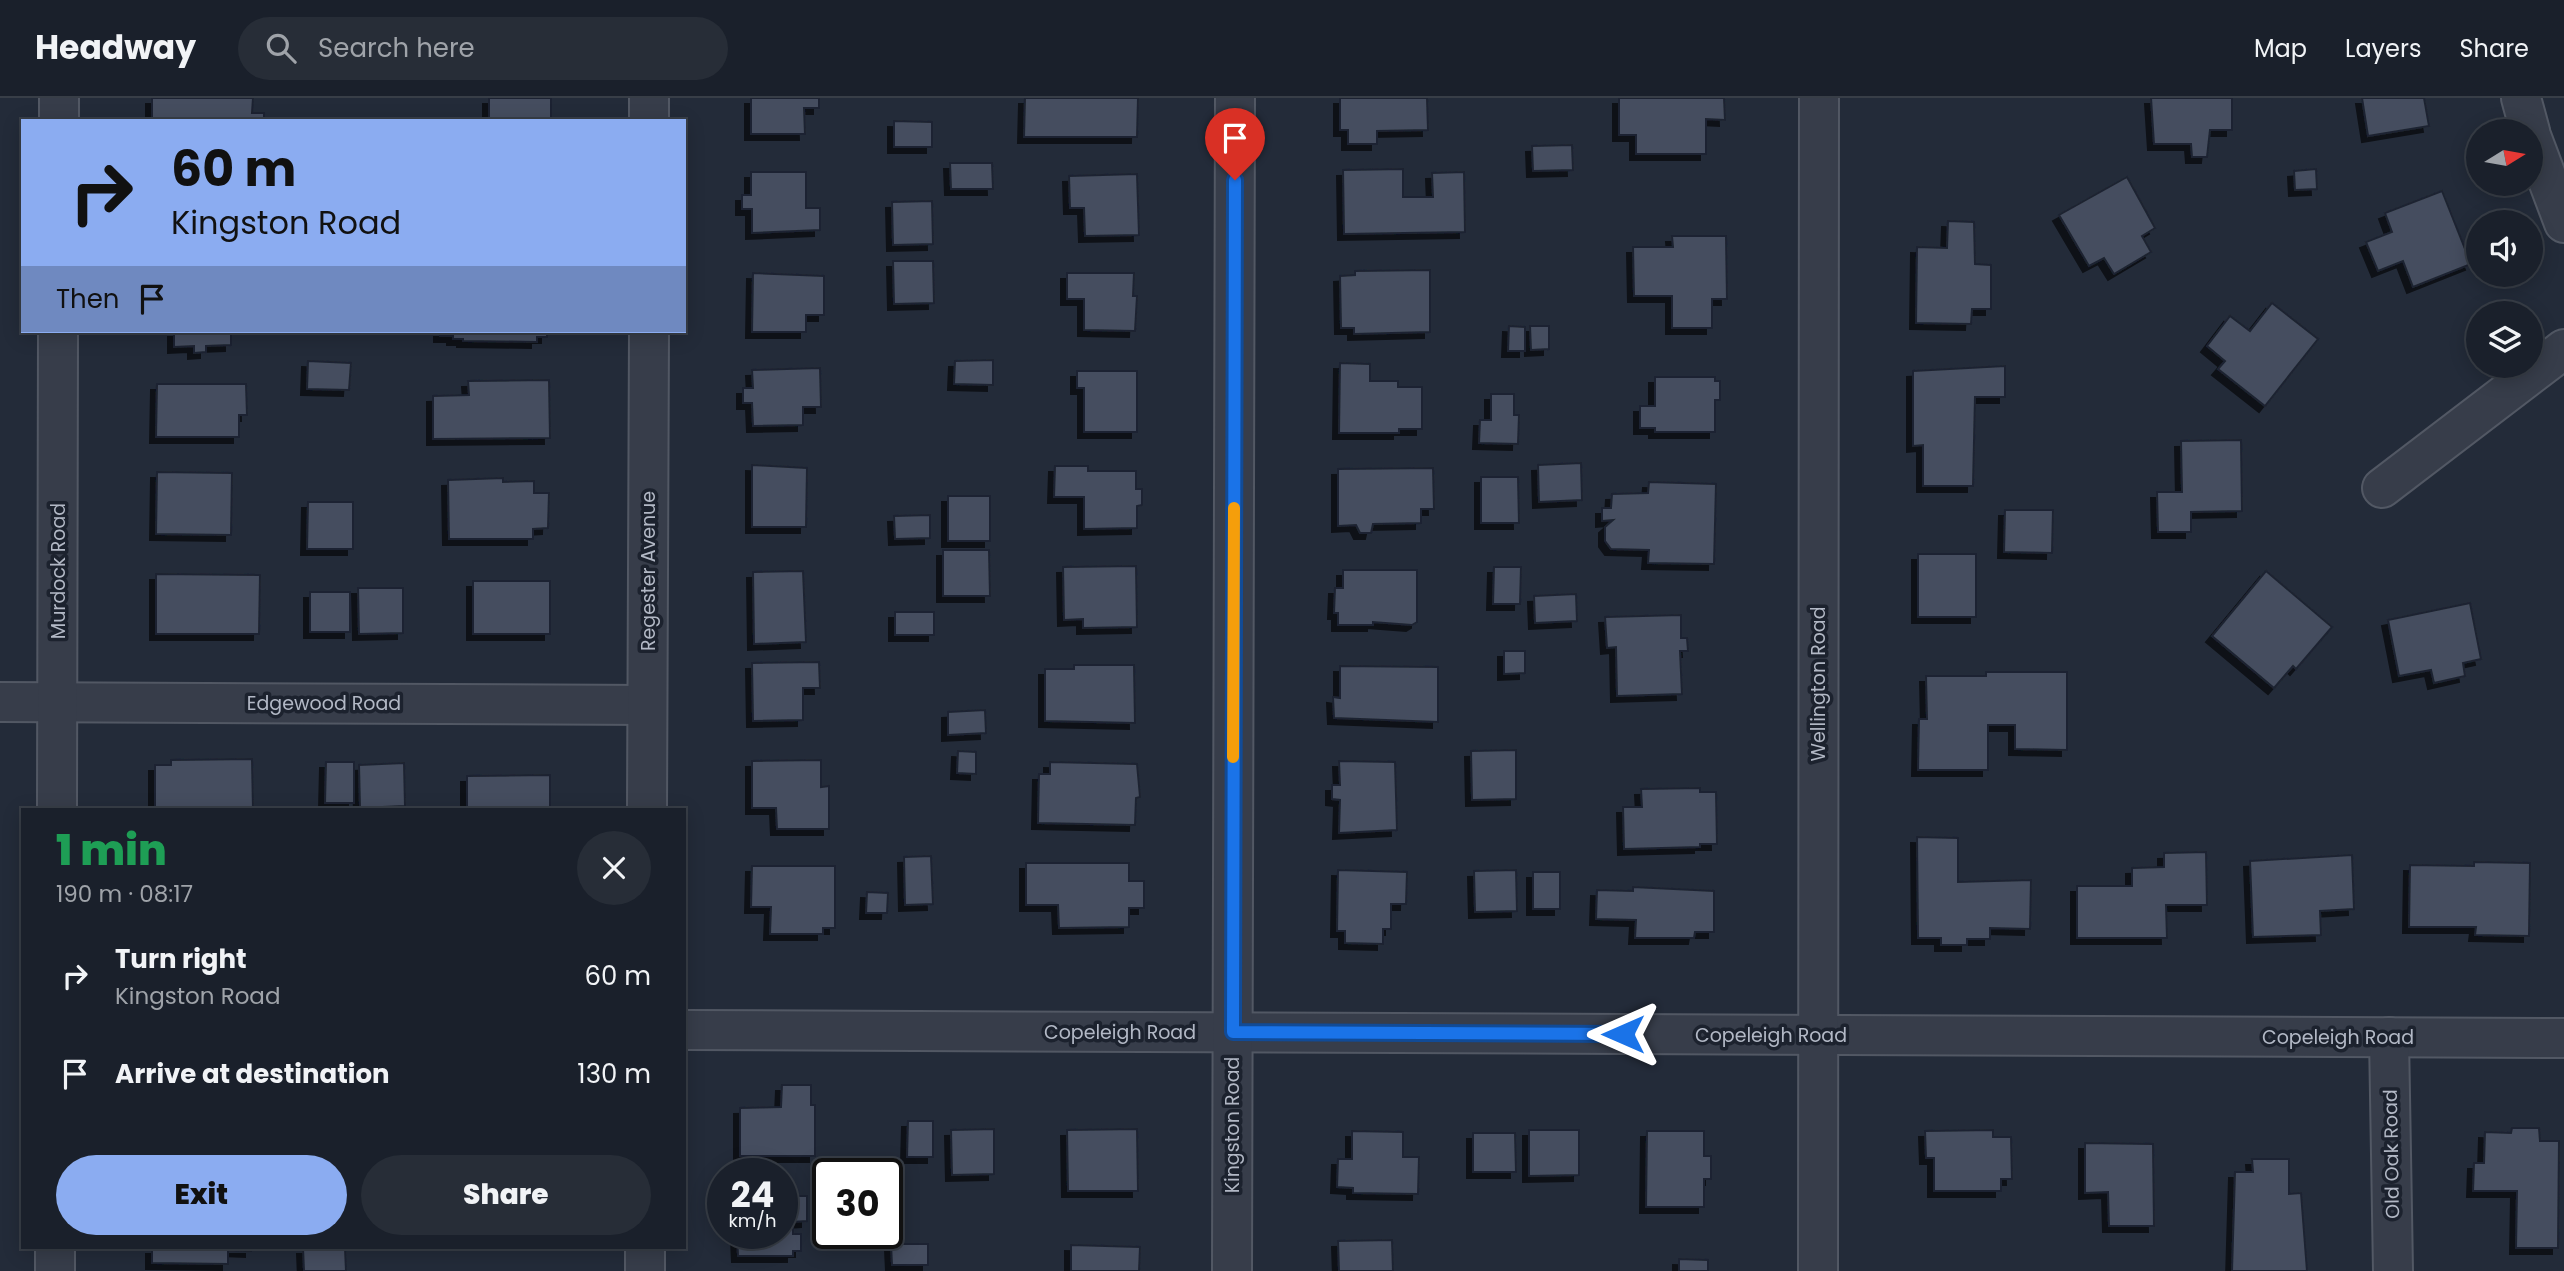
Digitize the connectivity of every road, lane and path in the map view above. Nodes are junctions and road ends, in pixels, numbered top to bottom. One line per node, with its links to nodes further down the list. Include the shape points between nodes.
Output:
1 (59, 98): 6 (street)
2 (649, 98): 7 (street)
3 (1235, 98): 21 (street, Kingston Road)
4 (1819, 98): 22 (street, Wellington Road)
5 (2521, 98): 8 (street)
6 (59, 119)
7 (649, 119)
8 (2527, 119)
9 (2543, 167): 10 (street)
10 (2564, 223)
11 (58, 333): 16 (street, Murdock Road)
12 (649, 333): 17 (street, Regester Avenue)
13 (2564, 349): 14 (street)
14 (2382, 488)
15 (0, 702): 16 (street, Edgewood Road)
16 (57, 702): 17 (street, Edgewood Road); 18 (street, Murdock Road)
17 (647, 705): 19 (street, Regester Avenue)
18 (57, 808)
19 (647, 808)
20 (686, 1030): 21 (street, Copeleigh Road)
21 (1233, 1032): 22 (street, Copeleigh Road); 29 (street, Kingston Road)
22 (1818, 1035): 23 (street, Copeleigh Road); 30 (street, Wellington Road)
23 (2389, 1037): 24 (street, Copeleigh Road); 31 (street, Old Oak Road)
24 (2564, 1038)
25 (55, 1249): 27 (street)
26 (645, 1249): 28 (street)
27 (55, 1271)
28 (645, 1271)
29 (1232, 1271)
30 (1818, 1271)
31 (2393, 1271)

